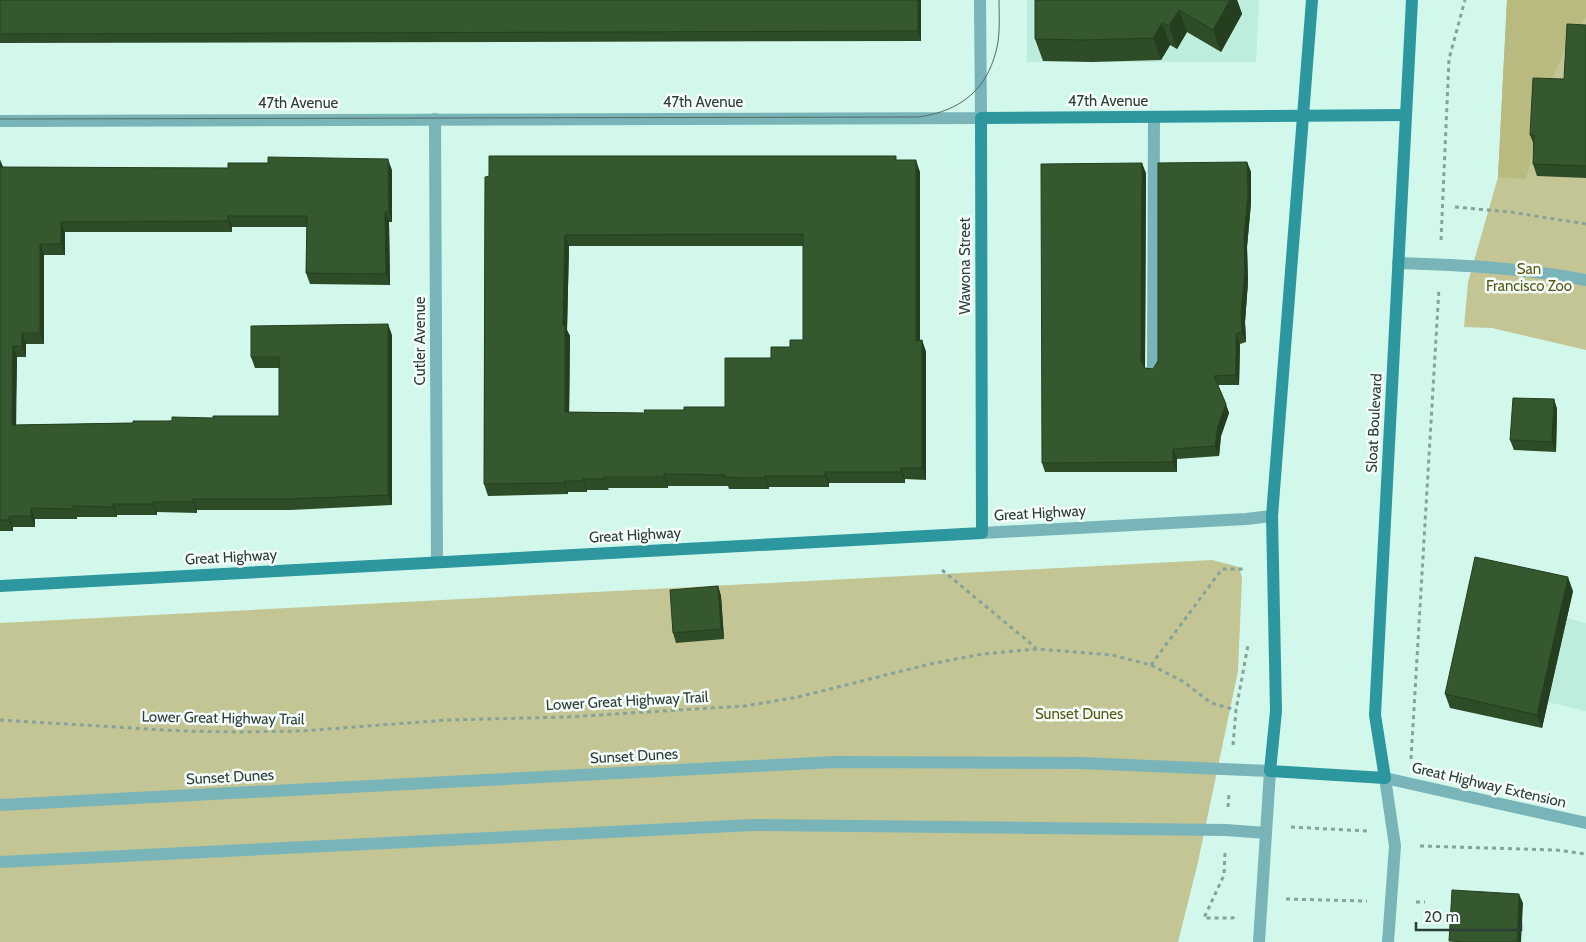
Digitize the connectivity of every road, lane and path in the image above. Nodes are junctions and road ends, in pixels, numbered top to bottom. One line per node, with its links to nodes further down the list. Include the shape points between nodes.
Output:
1 (980, 0): 8 (street, Wawona Street)
2 (1312, 0): 6 (street)
3 (1412, 0): 5 (street, Sloat Boulevard)
4 (1465, 0): 11 (path, via 1449,59)
5 (1406, 115): 6 (street, 47th Avenue); 14 (street, Sloat Boulevard)
6 (1303, 116): 7 (street, 47th Avenue); 17 (street)
7 (1154, 117): 8 (street, 47th Avenue); 16 (street)
8 (981, 118): 9 (street, 47th Avenue); 18 (street, Wawona Street)
9 (435, 119): 10 (street, 47th Avenue); 19 (street, Cutler Avenue)
10 (0, 121)
11 (1445, 161)
12 (1455, 207): 13 (path)
13 (1586, 224)
14 (1398, 263): 15 (street, via 1472,266); 28 (street, Sloat Boulevard, via 1375,715)
15 (1586, 280)
16 (1153, 371)
17 (1272, 516): 18 (street, Great Highway); 27 (street, via 1276,711)
18 (982, 533): 19 (street, Great Highway)
19 (437, 562): 22 (street, Great Highway)
20 (1243, 568): 24 (path, via 1222,569)
21 (942, 570): 23 (path)
22 (0, 586)
23 (1037, 648): 24 (path, Lower Great Highway Trail, via 1112,655); 25 (path, Lower Great Highway Trail, via 939,662 798,697 745,706 249,732)
24 (1151, 665): 26 (path, Lower Great Highway Trail, via 1184,682 1211,703 1236,710)
25 (0, 720)
26 (1231, 768): 27 (street, Sunset Dunes); 29 (street, Sunset Dunes, via 1080,763 834,762); 31 (path)
27 (1270, 770): 28 (street); 32 (street)
28 (1385, 778): 30 (street, Great Highway Extension); 41 (street, Sloat Boulevard, via 1395,846)
29 (0, 805)
30 (1586, 823)
31 (1226, 830): 32 (street); 35 (street, via 753,825)
32 (1266, 833): 40 (street)
33 (1425, 846): 34 (path, via 1556,850)
34 (1586, 854)
35 (0, 862)
36 (1224, 875): 39 (path, via 1204,918)
37 (1279, 898): 38 (path)
38 (1365, 901)
39 (1232, 918)
40 (1259, 942)
41 (1388, 942)

